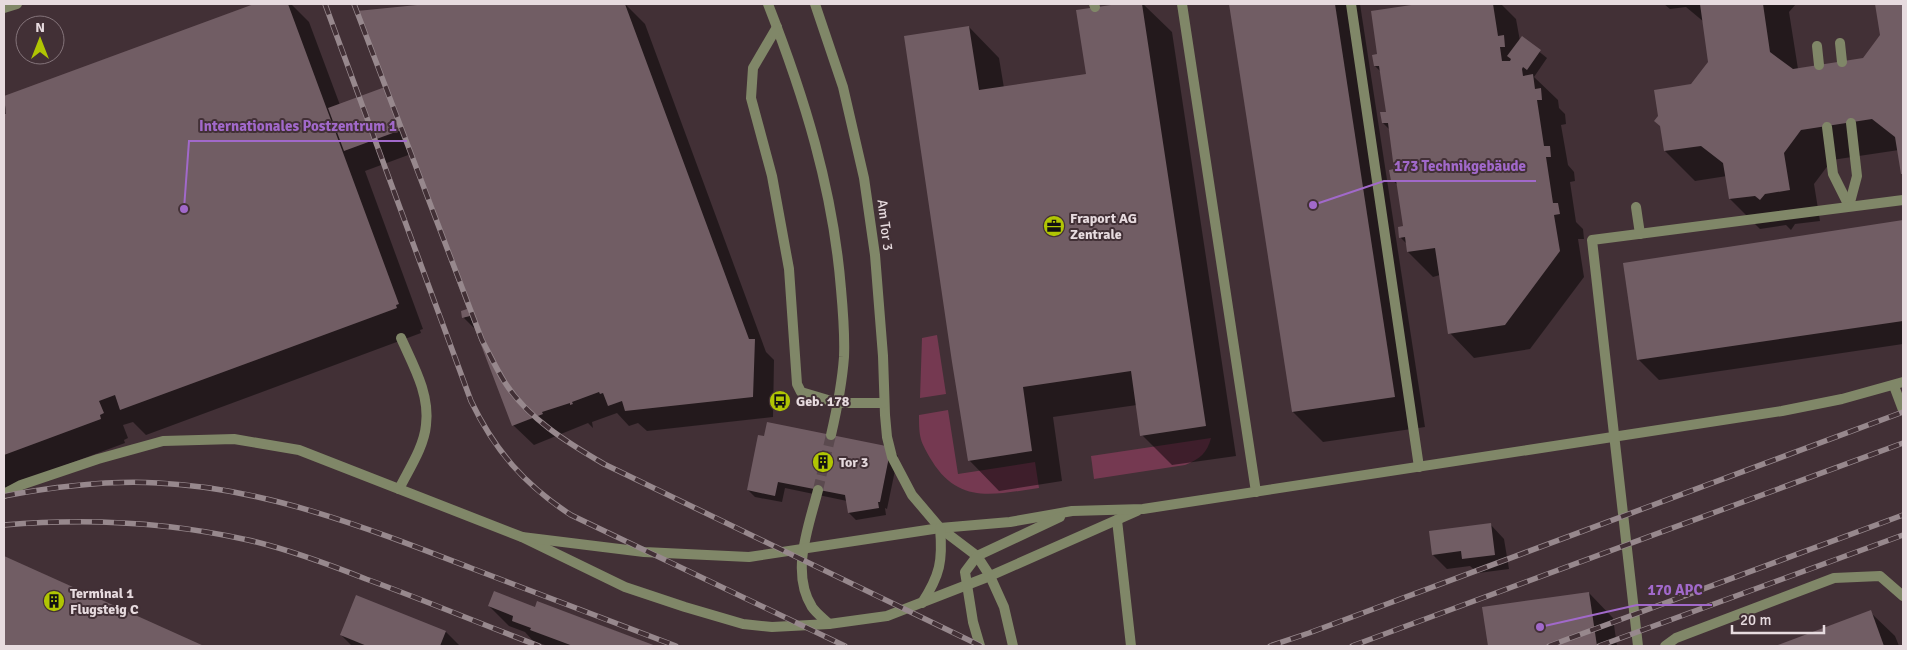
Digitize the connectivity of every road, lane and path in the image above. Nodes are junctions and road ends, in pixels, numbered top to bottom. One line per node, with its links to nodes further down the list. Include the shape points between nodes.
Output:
1 (17, 4): 6 (street)
2 (768, 4): 7 (street)
3 (815, 4): 21 (street, Am Tor 3, via 843,88 867,194 875,255)
4 (1182, 4): 28 (street)
5 (1351, 4): 25 (street)
6 (4, 8)
7 (776, 27): 20 (street, via 819,152 836,244 844,335); 20 (street, via 753,68 751,98 772,176 789,269 797,384 801,392)
8 (1840, 43): 10 (street)
9 (1817, 46): 11 (street)
10 (1842, 62)
11 (1819, 65)
12 (1851, 123): 15 (street, via 1857,176)
13 (1827, 127): 15 (street, via 1833,174)
14 (1903, 200): 15 (street)
15 (1849, 206): 17 (street)
16 (1636, 207): 17 (street)
17 (1640, 234): 24 (street, via 1592,240)
18 (401, 338): 26 (street, via 427,409 421,445)
19 (1898, 384): 22 (street); 24 (street, via 1782,411)
20 (838, 403): 21 (street); 23 (street)
21 (884, 403): 33 (street, Am Tor 3, via 892,457 912,495)
22 (1903, 410)
23 (831, 435)
24 (1614, 438): 25 (street); 45 (street)
25 (1419, 467): 28 (street)
26 (400, 489): 29 (street, via 299,450 234,439 163,441 98,459 21,485); 34 (street)
27 (818, 490): 35 (street)
28 (1256, 492): 30 (street)
29 (4, 494)
30 (1143, 509): 31 (street); 32 (street)
31 (1072, 511): 33 (street, via 1010,522); 36 (street)
32 (1117, 520): 37 (street); 44 (street)
33 (940, 528): 35 (street); 36 (street, Am Tor 3); 40 (street, via 942,551 939,568 935,583)
34 (522, 537): 35 (street, via 693,555 749,557); 41 (street, via 625,586 743,624 772,627)
35 (803, 549): 41 (street, via 804,586 812,607)
36 (977, 556): 37 (street, Am Tor 3); 38 (street, via 965,572)
37 (990, 576): 38 (street); 43 (street, Am Tor 3, via 1004,607)
38 (966, 586): 40 (street); 42 (street)
39 (1903, 596): 46 (street, via 1880,576 1834,578 1676,638)
40 (922, 603): 41 (street, via 887,616)
41 (829, 624)
42 (980, 646)
43 (1013, 646)
44 (1131, 646)
45 (1638, 646)
46 (1665, 646)

